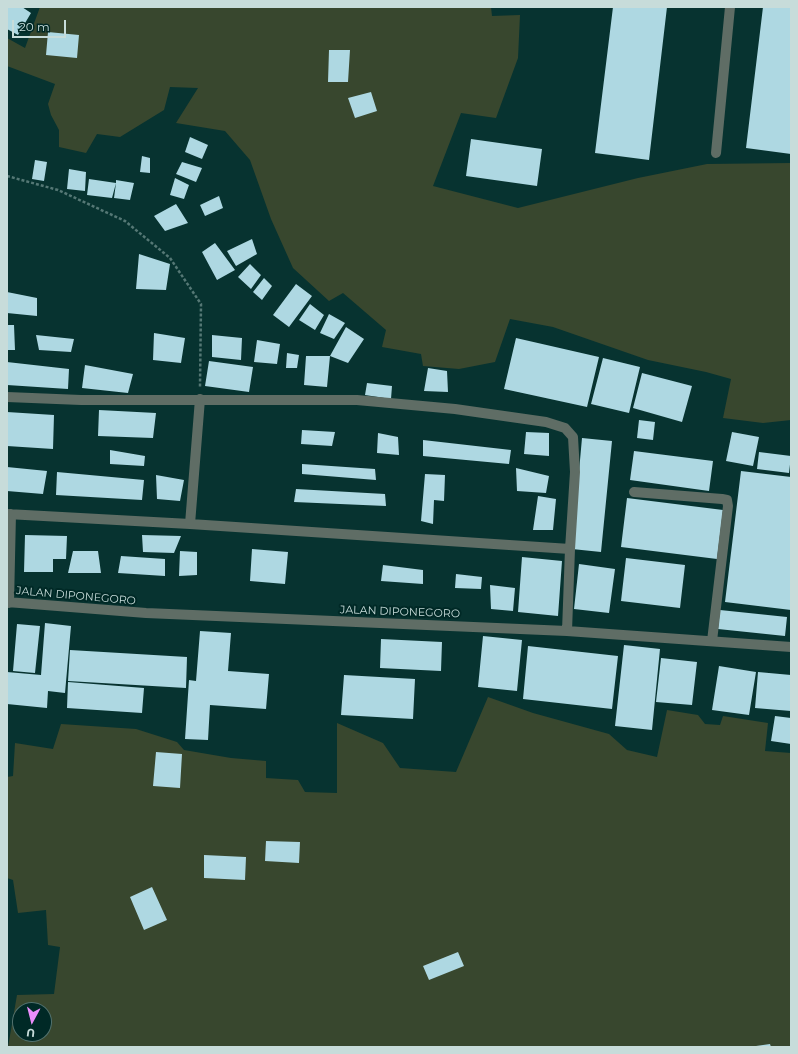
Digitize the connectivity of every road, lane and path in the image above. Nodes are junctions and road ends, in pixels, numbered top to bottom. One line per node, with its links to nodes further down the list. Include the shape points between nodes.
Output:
1 (730, 7): 2 (street)
2 (716, 153)
3 (7, 176): 5 (path, via 58,190 126,221 170,258 201,304)
4 (7, 397): 5 (street, via 81,400)
5 (200, 399): 8 (street); 9 (street, via 357,400 455,409 546,422 565,428 573,437 575,472)
6 (634, 492): 12 (street, via 727,500)
7 (9, 514): 8 (street); 10 (street)
8 (190, 524): 9 (street)
9 (570, 549): 11 (street)
10 (8, 602): 11 (street, JALAN DIPONEGORO, via 146,613)
11 (567, 631): 12 (street, JALAN DIPONEGORO)
12 (712, 641): 13 (street, JALAN DIPONEGORO)
13 (791, 647)

